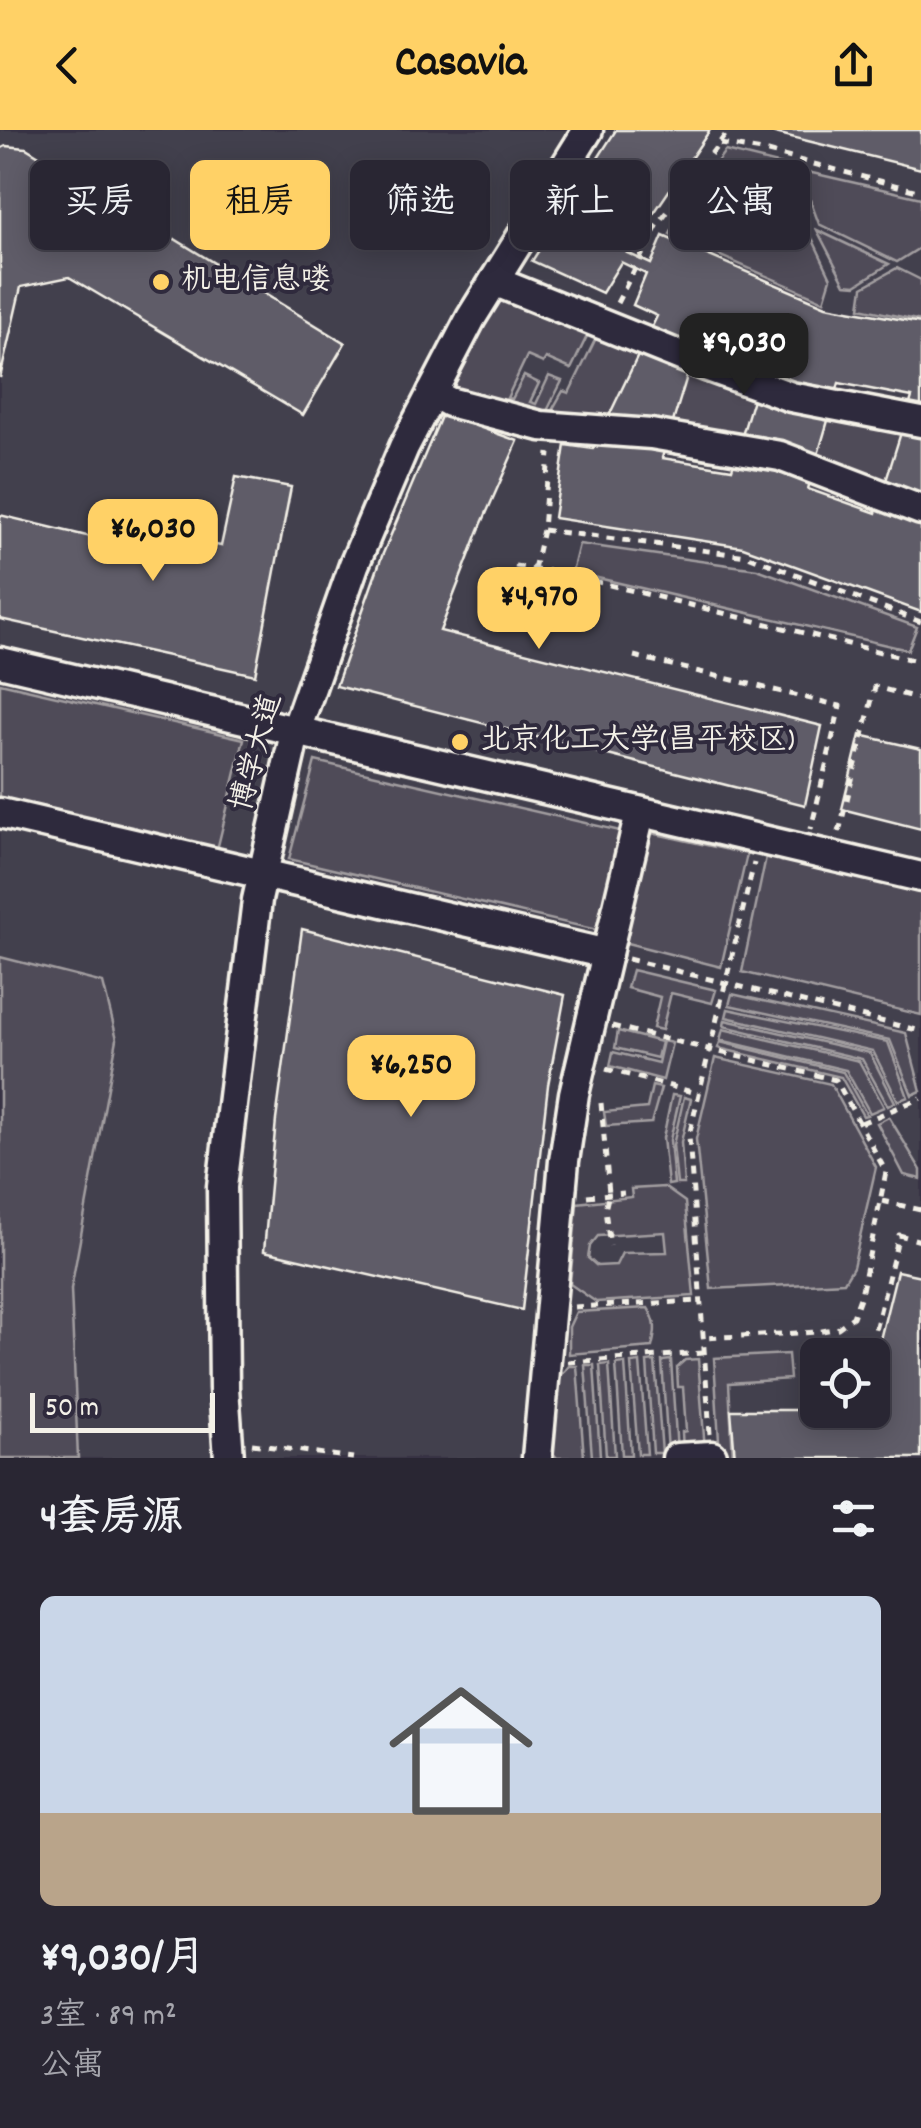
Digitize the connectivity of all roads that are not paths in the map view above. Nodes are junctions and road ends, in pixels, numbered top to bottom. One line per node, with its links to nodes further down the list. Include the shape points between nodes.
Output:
1 (588, 130): 2 (street, 博学大道)
2 (494, 281): 3 (street, 博学大道); 4 (street, via 792,397)
3 (432, 393): 5 (street, via 551,427 651,434 780,456); 7 (street, 博学大道, via 354,565)
4 (921, 422)
5 (921, 510)
6 (0, 662): 7 (street)
7 (295, 733): 9 (street); 10 (street, 博学大道)
8 (0, 813): 10 (street)
9 (640, 813): 11 (street); 12 (street)
10 (261, 872): 12 (street); 13 (street, 博学大道, via 222,1187)
11 (921, 877)
12 (607, 954): 15 (street, via 602,1023 574,1094)
13 (228, 1449)
14 (712, 1456): 16 (street)
15 (537, 1458)
16 (677, 1458)

